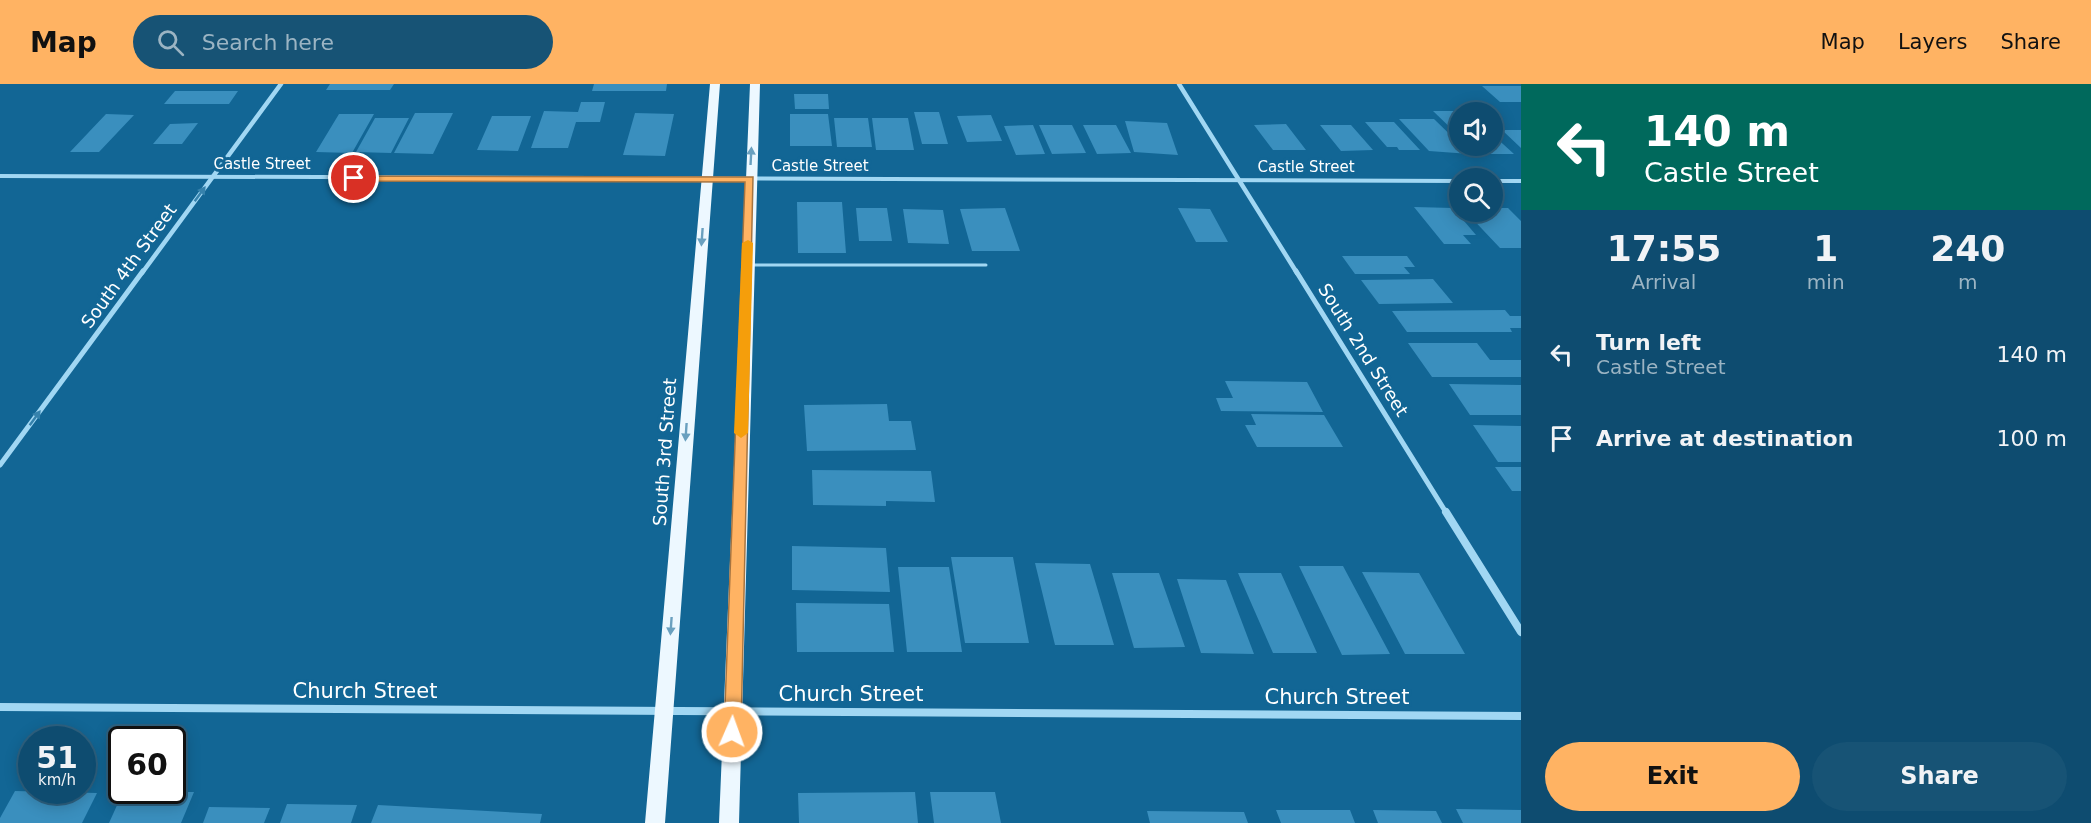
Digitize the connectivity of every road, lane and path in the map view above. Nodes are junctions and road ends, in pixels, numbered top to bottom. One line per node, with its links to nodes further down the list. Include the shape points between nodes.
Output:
1 (281, 84): 6 (street, South 4th Street)
2 (715, 84): 7 (main road, South 3rd Street)
3 (755, 84): 8 (main road, one-way to 3)
4 (1179, 84): 9 (street, South 2nd Street)
5 (0, 177): 6 (street, Castle Street)
6 (213, 177): 7 (street, Castle Street); 15 (street, South 4th Street, one-way to 6)
7 (706, 179): 8 (street, Castle Street); 18 (main road, South 3rd Street, one-way to 18)
8 (750, 179): 9 (street, Castle Street); 13 (main road)
9 (1240, 181): 10 (street, Castle Street); 16 (street, South 2nd Street)
10 (1449, 181)
11 (1503, 181): 12 (street)
12 (1521, 182)
13 (747, 265): 14 (lane); 19 (main road)
14 (986, 265)
15 (0, 465)
16 (1521, 632)
17 (0, 707): 18 (street, Church Street)
18 (664, 711): 19 (street, Church Street); 21 (main road, South 3rd Street)
19 (733, 711): 20 (street, Church Street); 22 (main road)
20 (1521, 716)
21 (655, 823)
22 (729, 823)

